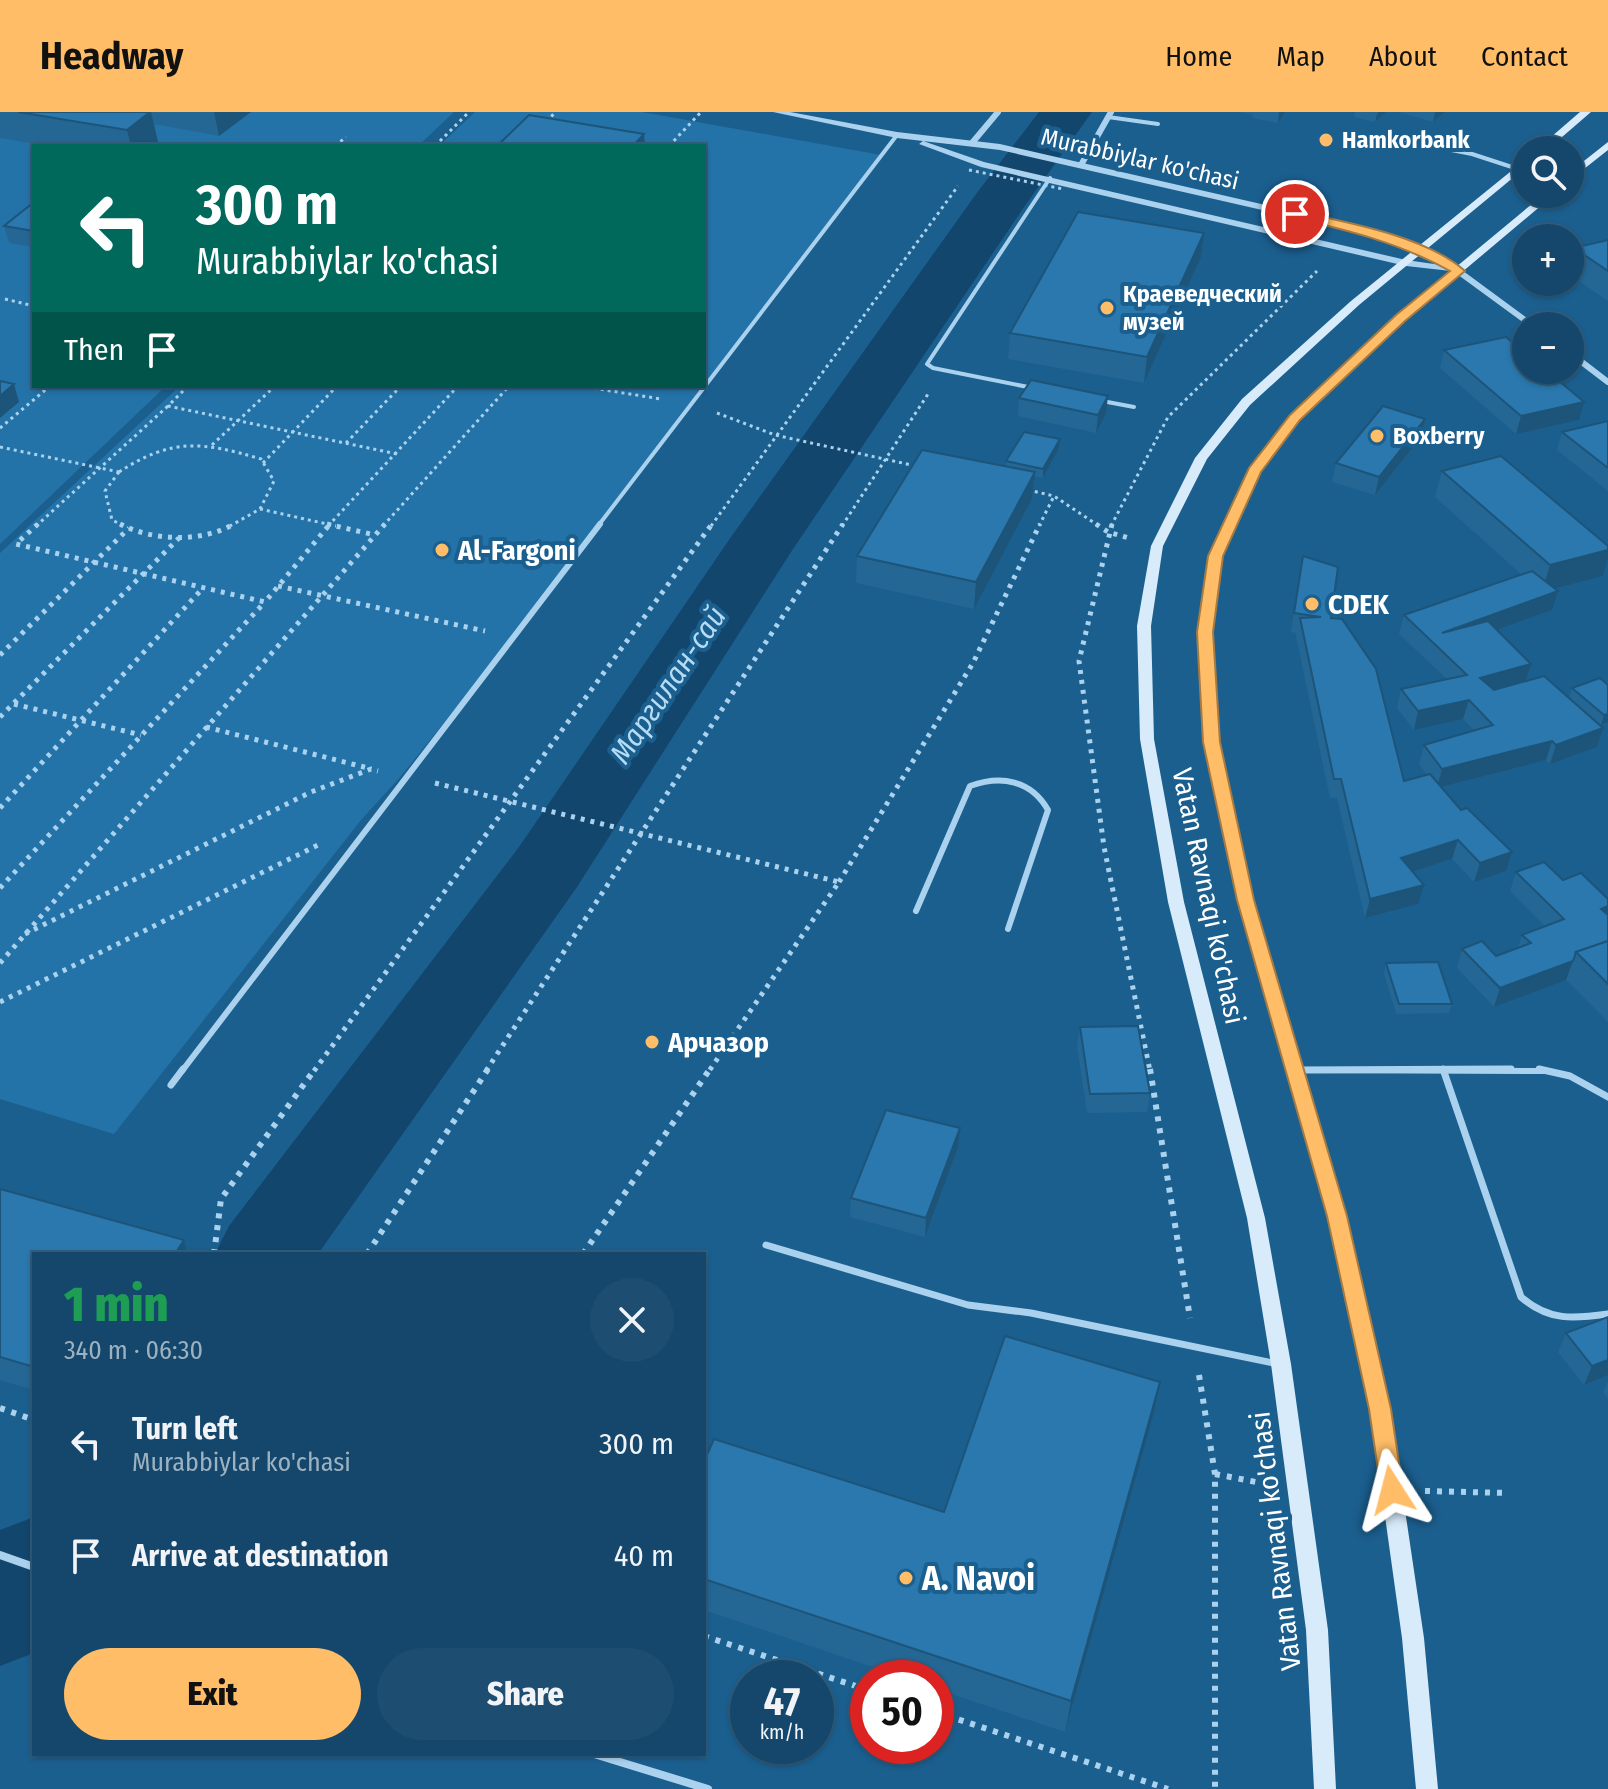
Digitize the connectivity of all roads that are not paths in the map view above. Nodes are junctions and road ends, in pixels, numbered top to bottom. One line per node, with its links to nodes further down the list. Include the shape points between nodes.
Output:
1 (777, 112): 6 (street, Murabbiylar ko'chasi)
2 (998, 112): 9 (street)
3 (1586, 112): 7 (main road)
4 (1109, 114): 5 (lane); 12 (street)
5 (1158, 124)
6 (897, 135): 9 (street, Murabbiylar ko'chasi); 15 (street, Murabbiylar ko'chasi); 23 (lane)
7 (1558, 136)
8 (1384, 137): 11 (lane)
9 (972, 143): 12 (street, Murabbiylar ko'chasi)
10 (1608, 145): 13 (main road)
11 (1512, 164)
12 (1081, 165): 17 (street, Murabbiylar ko'chasi, via 1357,229)
13 (1584, 165)
14 (1512, 174): 17 (main road, Vatan Ravnaqi ko'chasi)
15 (1047, 182): 18 (street, Murabbiylar ko'chasi); 25 (lane, via 927,364)
16 (1533, 208): 19 (main road, Vatan Ravnaqi ko'chasi)
17 (1421, 250): 18 (main road, Vatan Ravnaqi ko'chasi); 19 (street, Murabbiylar ko'chasi)
18 (1406, 263): 19 (street, Murabbiylar ko'chasi); 36 (main road, Vatan Ravnaqi ko'chasi, via 1246,402 1201,458 1157,546 1144,626 1147,739 1176,902 1256,1218)
19 (1458, 271): 20 (street); 31 (main road, Vatan Ravnaqi ko'chasi, via 1295,417 1254,471 1215,556 1205,632 1212,742 1245,900)
20 (1514, 312)
21 (1584, 364): 22 (street)
22 (1608, 382)
23 (706, 384)
24 (703, 388): 32 (lane)
25 (1046, 390)
26 (1090, 399): 27 (lane)
27 (1134, 407)
28 (916, 911): 29 (lane, via 970,786 1001,779 1027,786 1042,796 1048,810)
29 (1008, 929)
30 (1443, 1069): 31 (lane); 33 (lane, via 1538,1069 1570,1076); 35 (lane, via 1521,1297 1537,1313 1559,1320)
31 (1294, 1070): 42 (main road, Vatan Ravnaqi ko'chasi, via 1337,1216 1380,1409 1413,1638)
32 (171, 1085)
33 (1608, 1097)
34 (766, 1245): 36 (lane, via 968,1305)
35 (1608, 1314)
36 (1281, 1364): 41 (main road, Vatan Ravnaqi ko'chasi, via 1317,1630)
37 (0, 1555): 38 (street)
38 (32, 1566)
39 (601, 1756): 40 (street)
40 (708, 1789)
41 (1325, 1789)
42 (1427, 1789)

